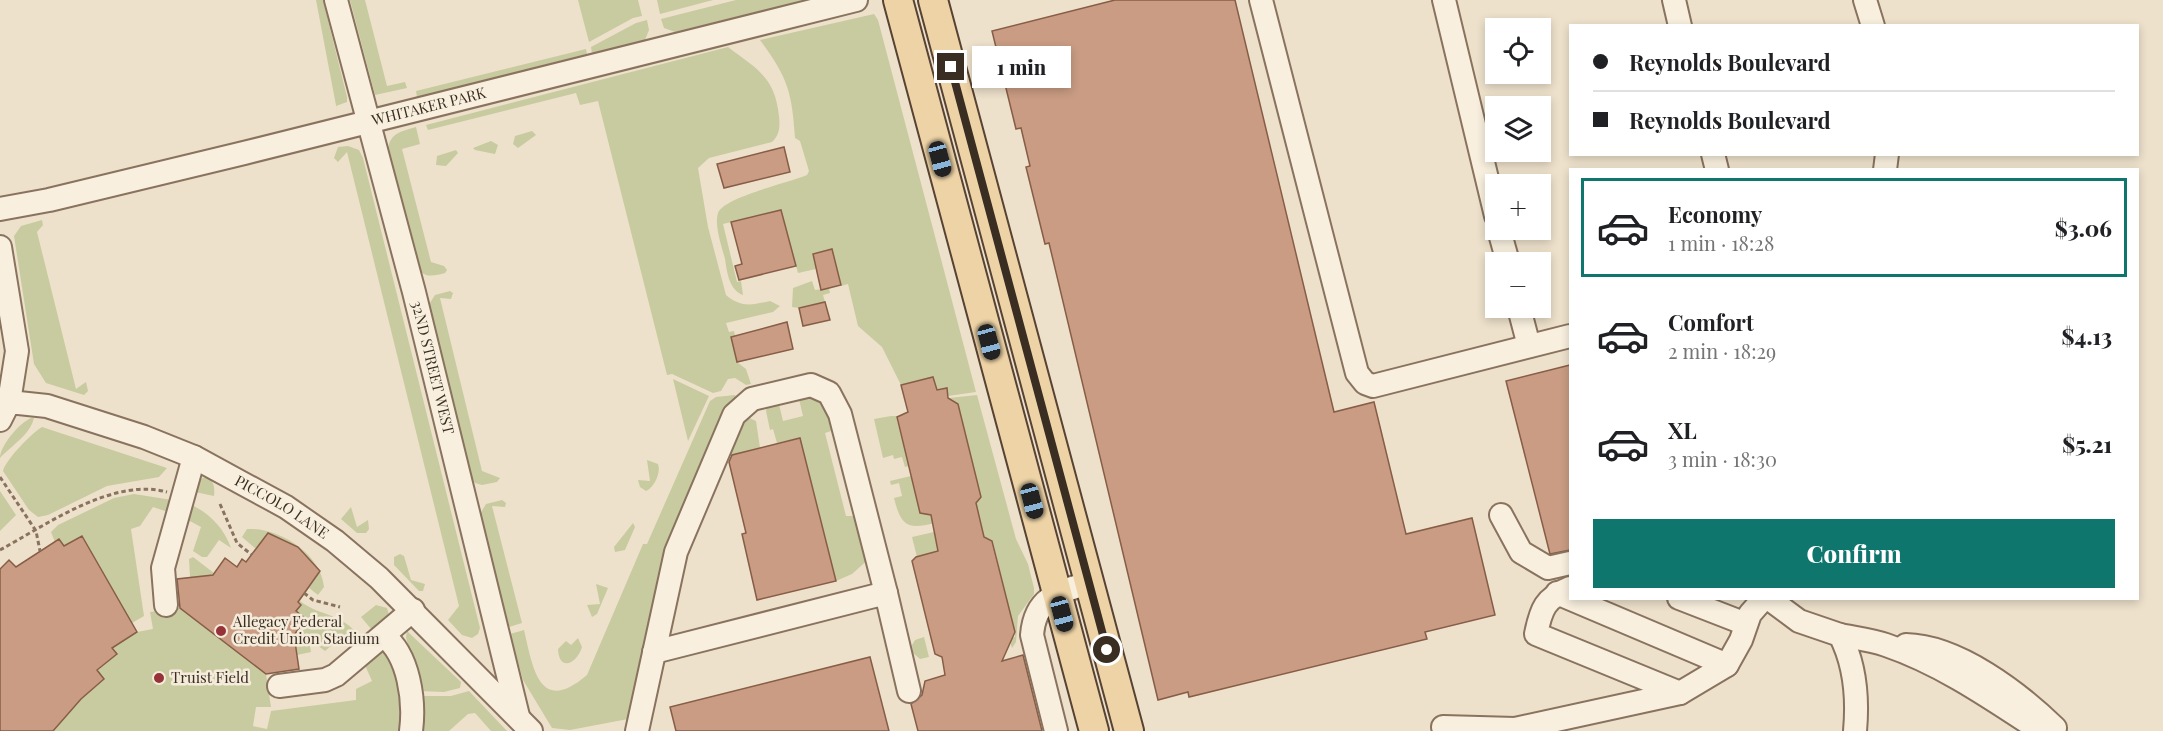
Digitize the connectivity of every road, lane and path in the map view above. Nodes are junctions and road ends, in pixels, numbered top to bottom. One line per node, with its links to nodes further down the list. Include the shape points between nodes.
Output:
1 (336, 0): 11 (street, 32ND STREET WEST)
2 (856, 0): 11 (street, WHITAKER PARK)
3 (898, 0): 31 (main road)
4 (933, 0): 29 (main road)
5 (1260, 0): 17 (street, via 1357,373 1373,386)
6 (1444, 0): 12 (street)
7 (1674, 0): 9 (street)
8 (1865, 0): 10 (street)
9 (1680, 24)
10 (1871, 24)
11 (368, 122): 13 (street, WHITAKER PARK); 50 (street, 32ND STREET WEST)
12 (1486, 174)
13 (0, 209)
14 (0, 247): 18 (street, via 17,351)
15 (1522, 318): 17 (street)
16 (1569, 336): 17 (street)
17 (1529, 346)
18 (4, 411): 19 (street, PICCOLO LANE, via 47,406)
19 (194, 457): 38 (street, via 163,568); 40 (street, PICCOLO LANE, via 308,521)
20 (0, 477): 24 (path)
21 (170, 493): 24 (path, via 144,488 118,492)
22 (220, 504): 27 (path, via 237,543)
23 (1501, 515): 28 (street, via 1521,552 1548,568)
24 (36, 531): 25 (path); 26 (path)
25 (0, 550)
26 (40, 551)
27 (252, 555)
28 (1569, 563)
29 (1089, 583): 31 (street); 56 (main road)
30 (1564, 591): 49 (street, via 1541,610 1536,634)
31 (1057, 592): 54 (street, via 1036,613 1032,635); 55 (main road)
32 (304, 593): 39 (path, via 313,600)
33 (886, 593): 45 (street); 45 (street, via 840,414 829,393 811,385 753,399 734,415 676,552); 48 (street)
34 (1584, 600): 46 (street)
35 (1684, 600): 41 (street)
36 (1764, 600): 41 (street)
37 (1769, 600): 42 (street, via 1799,621)
38 (166, 605)
39 (340, 607)
40 (413, 610): 43 (street); 50 (street, PICCOLO LANE)
41 (1746, 624): 46 (street)
42 (1840, 635): 44 (street); 57 (street, via 1851,656 1857,710)
43 (384, 636): 47 (street, via 326,680); 53 (street, via 399,652 404,667)
44 (1884, 644): 58 (street, via 1983,693); 59 (street, via 1928,647 1959,658 2031,705)
45 (654, 652): 52 (street)
46 (1727, 665): 49 (street)
47 (279, 686)
48 (909, 692)
49 (1680, 693): 51 (street, via 1515,729)
50 (524, 723)
51 (1443, 727)
52 (632, 730)
53 (411, 731)
54 (1056, 731)
55 (1094, 731)
56 (1129, 731)
57 (1855, 731)
58 (2041, 731)
59 (2057, 731)

